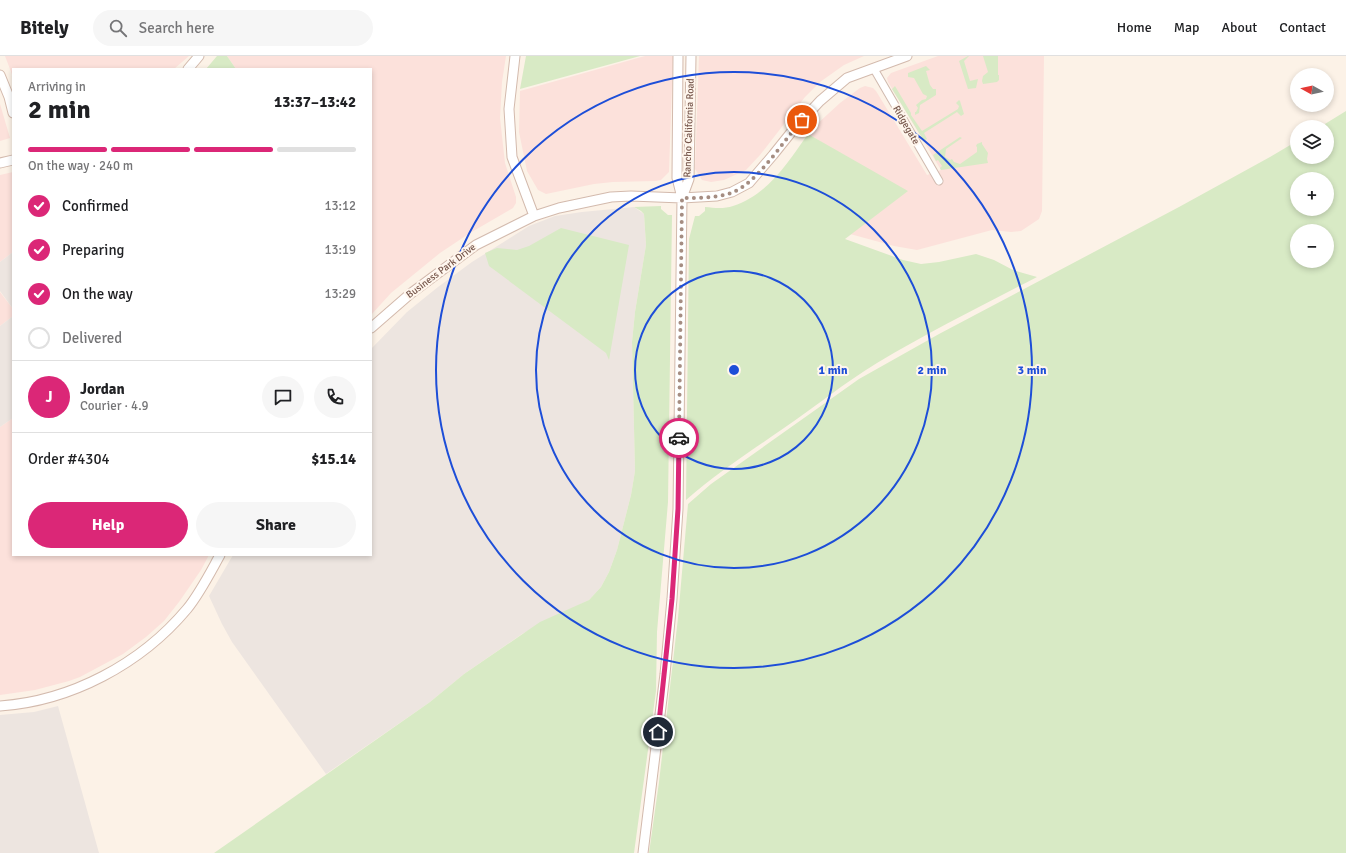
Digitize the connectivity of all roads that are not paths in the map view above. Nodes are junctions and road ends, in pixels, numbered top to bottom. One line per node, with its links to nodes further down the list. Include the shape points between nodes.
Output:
1 (199, 56): 6 (street)
2 (515, 56): 14 (street, via 509,109 512,158)
3 (678, 56): 13 (street, Rancho California Road, via 677,178)
4 (691, 56): 13 (street, Rancho California Road, via 689,179)
5 (908, 56): 7 (street, Business Park Drive)
6 (189, 68)
7 (874, 68): 12 (street, Ridgegate); 13 (street, Business Park Drive, via 847,78 820,101 749,183 717,196)
8 (0, 75): 9 (street)
9 (12, 109)
10 (12, 160): 11 (street)
11 (0, 163)
12 (939, 181)
13 (682, 198): 14 (street, Business Park Drive, via 611,197); 18 (street, Rancho California Road, via 678,509 665,674)
14 (534, 216): 15 (street, Business Park Drive, via 476,245 410,294)
15 (372, 327)
16 (219, 556): 17 (street, via 187,609 160,637 122,666 59,695 17,705)
17 (0, 706)
18 (643, 853)

